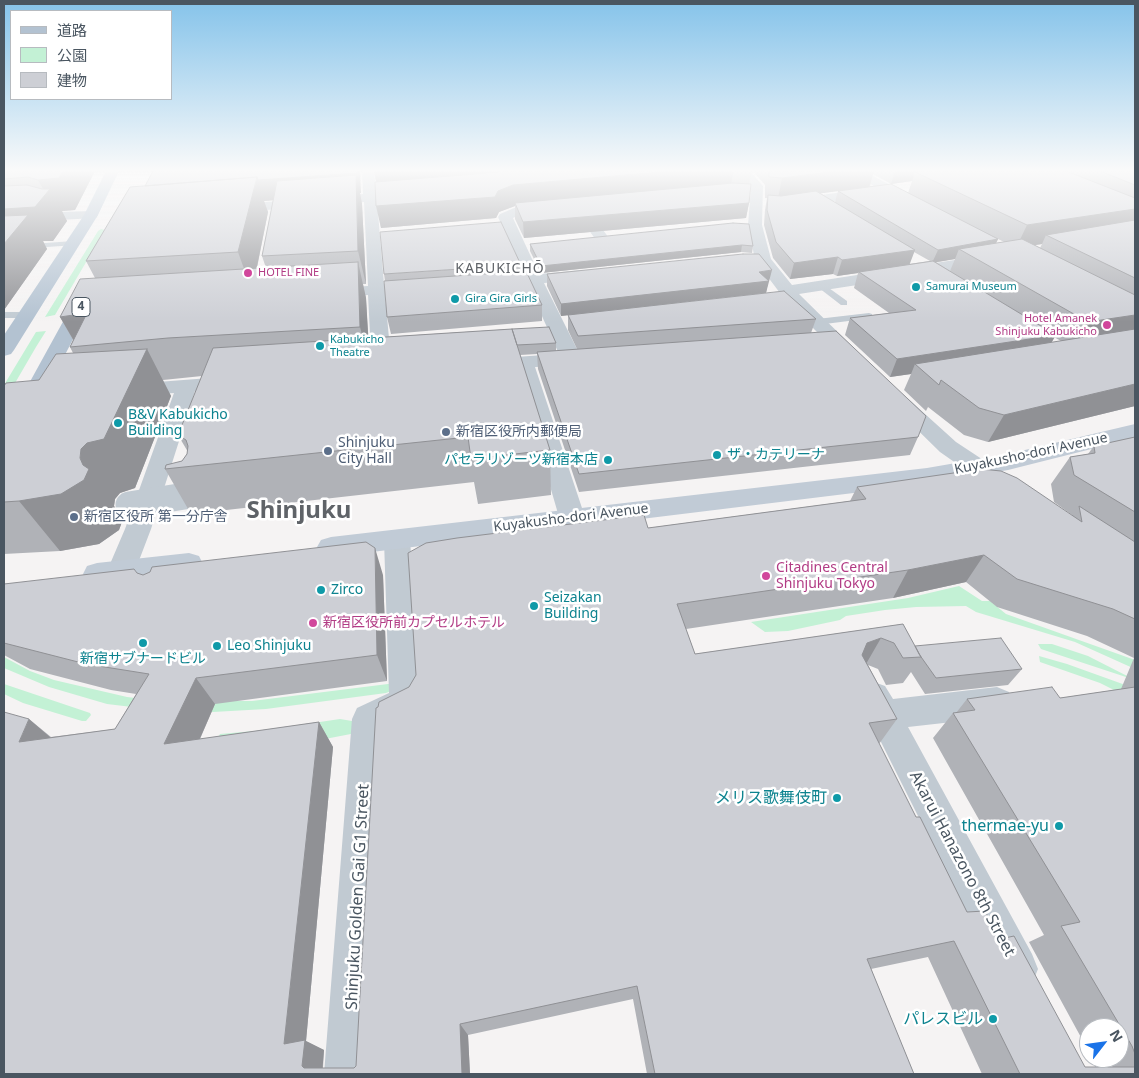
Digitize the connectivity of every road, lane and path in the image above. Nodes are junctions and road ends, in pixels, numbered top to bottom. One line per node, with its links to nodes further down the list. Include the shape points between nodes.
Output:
1 (87, 221): 13 (main road)
2 (371, 221): 9 (street)
3 (496, 221): 7 (street)
4 (513, 221): 15 (street)
5 (584, 221): 11 (street)
6 (750, 221): 29 (street, via 756,260)
7 (490, 225)
8 (390, 234): 9 (street)
9 (372, 235): 27 (street)
10 (619, 235): 11 (street)
11 (601, 237): 12 (street)
12 (582, 239)
13 (73, 243): 16 (lane); 36 (main road)
14 (536, 243): 15 (street)
15 (518, 245): 21 (street)
16 (4, 248)
17 (1006, 256): 19 (street)
18 (913, 260): 19 (street)
19 (929, 270): 22 (street); 26 (street)
20 (603, 273): 21 (street)
21 (534, 280): 24 (street); 39 (street)
22 (946, 280)
23 (94, 281): 33 (main road, 4)
24 (475, 284)
25 (435, 286): 27 (street)
26 (822, 286): 29 (street); 31 (lane)
27 (375, 290): 28 (street); 43 (street)
28 (319, 294)
29 (790, 294): 30 (street); 38 (street)
30 (769, 300)
31 (844, 303)
32 (98, 309): 33 (street)
33 (79, 310): 57 (main road, 4, via 41,397)
34 (880, 314): 38 (lane)
35 (4, 315): 36 (lane)
36 (27, 315): 45 (main road)
37 (574, 322): 39 (street)
38 (817, 322): 42 (street)
39 (555, 326): 40 (street); 47 (street)
40 (536, 330)
41 (399, 340): 43 (street)
42 (836, 340): 44 (street); 49 (street)
43 (380, 342): 51 (street)
44 (811, 342)
45 (4, 350)
46 (590, 358): 47 (street)
47 (570, 360): 48 (street)
48 (524, 363): 50 (street); 62 (street)
49 (863, 366)
50 (467, 367)
51 (381, 372)
52 (255, 381): 54 (street)
53 (908, 382): 58 (street, via 884,386 948,447)
54 (187, 386): 55 (street); 66 (street, via 138,529)
55 (115, 391)
56 (1135, 431): 58 (street, Kuyakusho-dori Avenue)
57 (4, 439)
58 (979, 468): 60 (street); 62 (street, Kuyakusho-dori Avenue)
59 (197, 494): 61 (street, bridge)
60 (1019, 494)
61 (129, 505)
62 (572, 517): 63 (street, Kuyakusho-dori Avenue)
63 (397, 540): 64 (street, Kuyakusho-dori Avenue); 72 (street, Shinjuku Golden Gai G1 Street, via 406,701 369,719)
64 (309, 550)
65 (211, 561): 66 (street, via 169,574)
66 (120, 571): 67 (street)
67 (75, 576)
68 (865, 680): 70 (street, Akarui Hanazono 8th Street)
69 (1021, 699): 70 (street)
70 (884, 716): 71 (street, Akarui Hanazono 8th Street)
71 (1031, 996)
72 (348, 1074)

